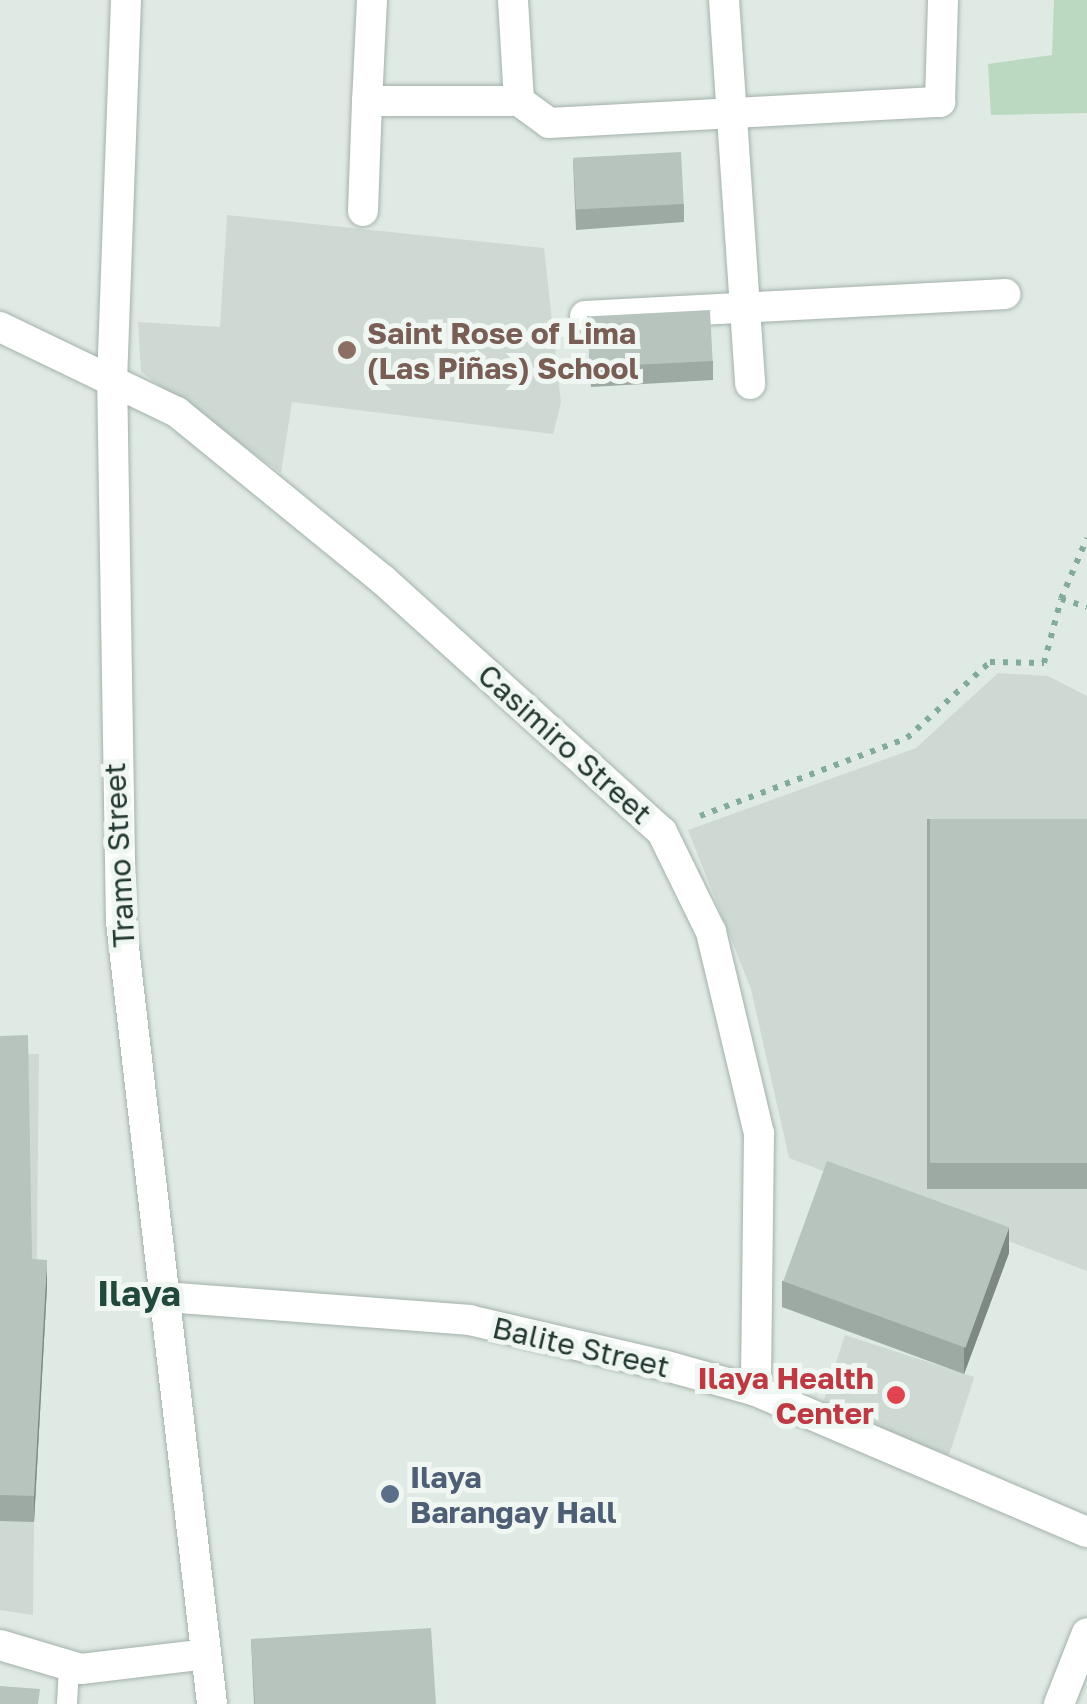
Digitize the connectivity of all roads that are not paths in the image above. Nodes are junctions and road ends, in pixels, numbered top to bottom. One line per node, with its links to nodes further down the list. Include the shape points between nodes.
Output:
1 (126, 0): 14 (street, Tramo Street)
2 (372, 0): 7 (street)
3 (513, 0): 6 (street)
4 (724, 0): 8 (street)
5 (943, 0): 8 (street, via 940,102)
6 (518, 101): 7 (street); 8 (street, via 549,123)
7 (367, 102): 9 (street)
8 (732, 114): 11 (street)
9 (363, 211)
10 (1005, 294): 11 (street)
11 (744, 304): 12 (street); 15 (street)
12 (585, 316)
13 (0, 327): 14 (street, Casimiro Street)
14 (112, 373): 16 (street, Tramo Street, via 121,922); 17 (street, Casimiro Street, via 176,412 383,580 662,832 711,932 758,1133)
15 (750, 384)
16 (166, 1297): 17 (street, Balite Street, via 468,1320); 21 (street, Tramo Street)
17 (756, 1391): 18 (street, Balite Street)
18 (1087, 1532)
19 (1087, 1633): 25 (street)
20 (0, 1645): 22 (street)
21 (206, 1654): 22 (street); 24 (street, Tramo Street)
22 (69, 1666): 23 (lane)
23 (67, 1704)
24 (212, 1704)
25 (1059, 1704)

